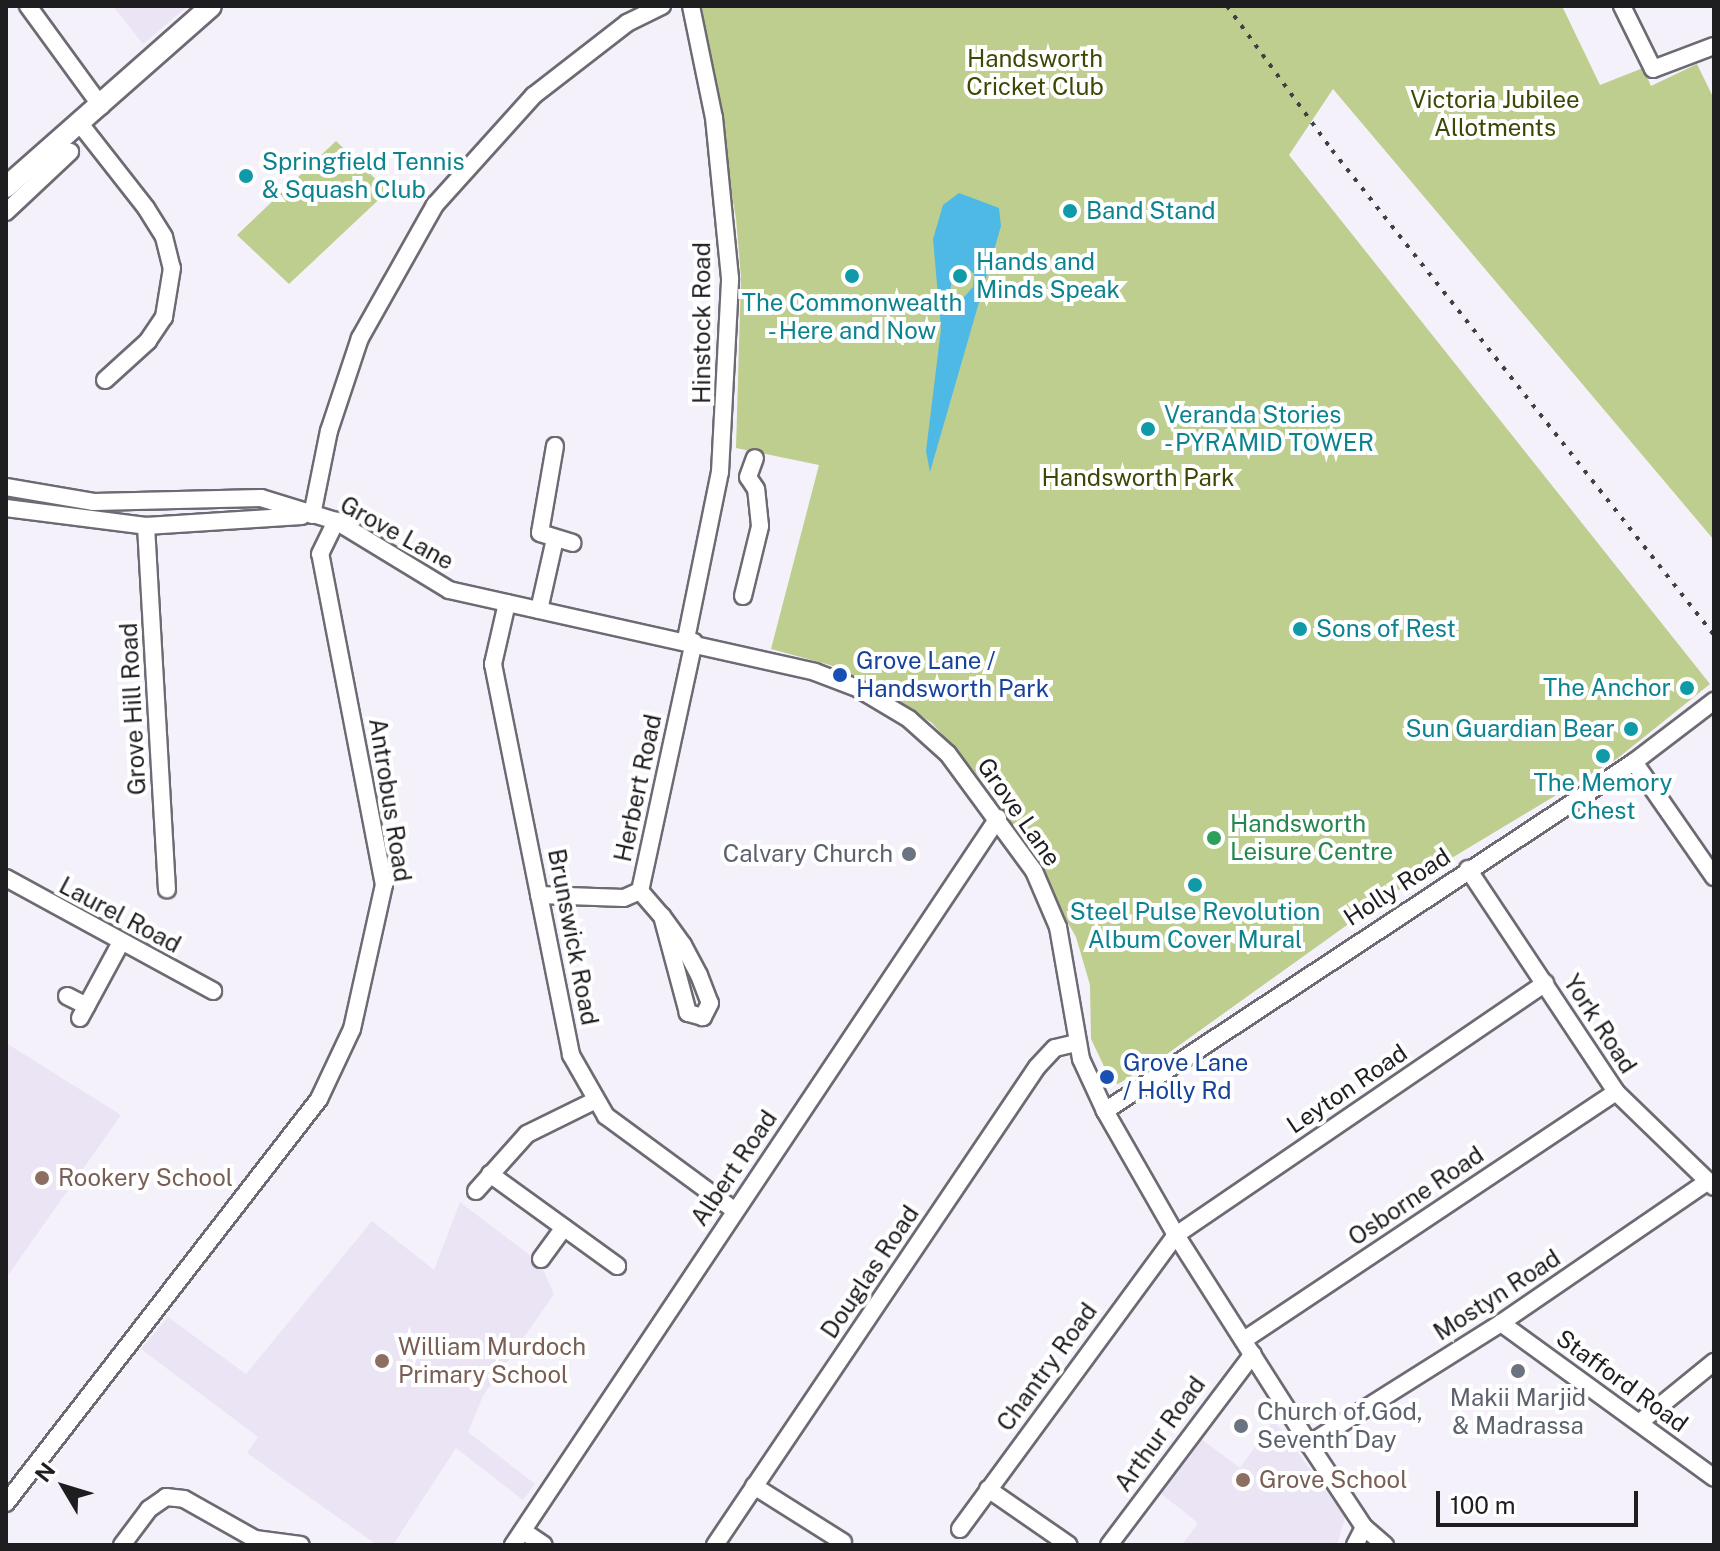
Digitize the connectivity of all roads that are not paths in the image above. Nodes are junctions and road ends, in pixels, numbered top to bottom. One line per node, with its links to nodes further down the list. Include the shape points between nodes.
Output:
1 (28, 6): 7 (street)
2 (211, 6): 7 (main road)
3 (662, 6): 19 (street, via 627,23 533,96 435,205 360,338 329,431)
4 (691, 6): 15 (street, Hinstock Road, via 714,118 730,278)
5 (1622, 6): 6 (street, via 1653,69)
6 (1714, 46)
7 (101, 106): 8 (main road)
8 (81, 125): 10 (main road); 12 (street, via 146,208 164,237 172,268 164,317 148,341)
9 (70, 152): 11 (street)
10 (6, 187)
11 (6, 212)
12 (105, 380)
13 (555, 446): 22 (street, via 540,533)
14 (755, 458): 16 (street)
15 (720, 472): 16 (street); 27 (street, Hinstock Road)
16 (748, 477): 24 (street, via 756,489 760,526)
17 (6, 487): 19 (street, Grove Lane, via 94,502 261,498)
18 (6, 508): 21 (street, Grove Lane)
19 (312, 515): 20 (street, Grove Lane); 21 (street, Grove Lane)
20 (336, 521): 25 (street, Grove Lane, via 449,590); 62 (street, Antrobus Road, via 320,554 384,885 352,1029 319,1099)
21 (146, 526): 34 (street, Grove Hill Road)
22 (555, 539): 23 (street); 26 (street)
23 (573, 543)
24 (743, 596)
25 (507, 603): 26 (street, Grove Lane); 36 (street, Brunswick Road, via 493,664)
26 (539, 610): 27 (street, Grove Lane)
27 (690, 640): 30 (street, Grove Lane, via 815,672 881,701 948,754); 35 (street, Herbert Road)
28 (1714, 701): 29 (street, Holly Road)
29 (1634, 762): 31 (street, Holly Road); 32 (street)
30 (998, 818): 42 (street, Grove Lane, via 1048,900 1066,962); 49 (street, Albert Road)
31 (1468, 869): 39 (street, York Road); 45 (street, Holly Road)
32 (1714, 877)
33 (6, 878): 38 (street, Laurel Road)
34 (167, 889)
35 (640, 891): 36 (street, Herbert Road, via 624,898); 37 (street)
36 (539, 895): 44 (street, Brunswick Road, via 571,1055)
37 (662, 916): 37 (street, via 705,988 710,1003 703,1017 688,1013)
38 (120, 944): 40 (street, Laurel Road); 41 (street, via 84,1012)
39 (1545, 983): 43 (street, York Road); 51 (street, Leyton Road)
40 (213, 991)
41 (67, 996)
42 (1077, 1043): 45 (street, Grove Lane); 60 (street, Douglas Road, via 1055,1048 1037,1067)
43 (1616, 1092): 47 (street, York Road); 55 (street, Osborne Road)
44 (594, 1101): 46 (street, via 527,1134); 49 (street, Brunswick Road, via 627,1136)
45 (1105, 1111): 51 (street, Grove Lane)
46 (490, 1174): 48 (street); 50 (street)
47 (1711, 1184): 54 (street, Mostyn Road)
48 (476, 1191)
49 (734, 1210): 65 (street, Albert Road)
50 (564, 1227): 52 (street); 53 (street)
51 (1176, 1235): 55 (street, Grove Lane); 61 (street, Chantry Road)
52 (541, 1259)
53 (617, 1266)
54 (1501, 1323): 57 (street, Stafford Road); 58 (street, Mostyn Road)
55 (1248, 1347): 58 (street, Grove Lane); 73 (street, Arthur Road)
56 (1714, 1362): 57 (street)
57 (1639, 1423): 59 (street, Stafford Road)
58 (1309, 1444): 63 (street, Grove Lane)
59 (1714, 1478)
60 (754, 1486): 66 (street); 71 (street, Douglas Road)
61 (988, 1489): 64 (street, Chantry Road); 72 (street)
62 (6, 1503)
63 (1364, 1527): 74 (street); 75 (street, Grove Lane)
64 (960, 1529)
65 (523, 1531): 69 (street, Albert Road); 70 (street)
66 (843, 1542)
67 (122, 1545): 68 (street, via 149,1509 166,1497 184,1499 255,1539)
68 (301, 1545)
69 (513, 1545)
70 (544, 1545)
71 (715, 1545)
72 (1069, 1545)
73 (1109, 1545)
74 (1355, 1545)
75 (1385, 1545)

